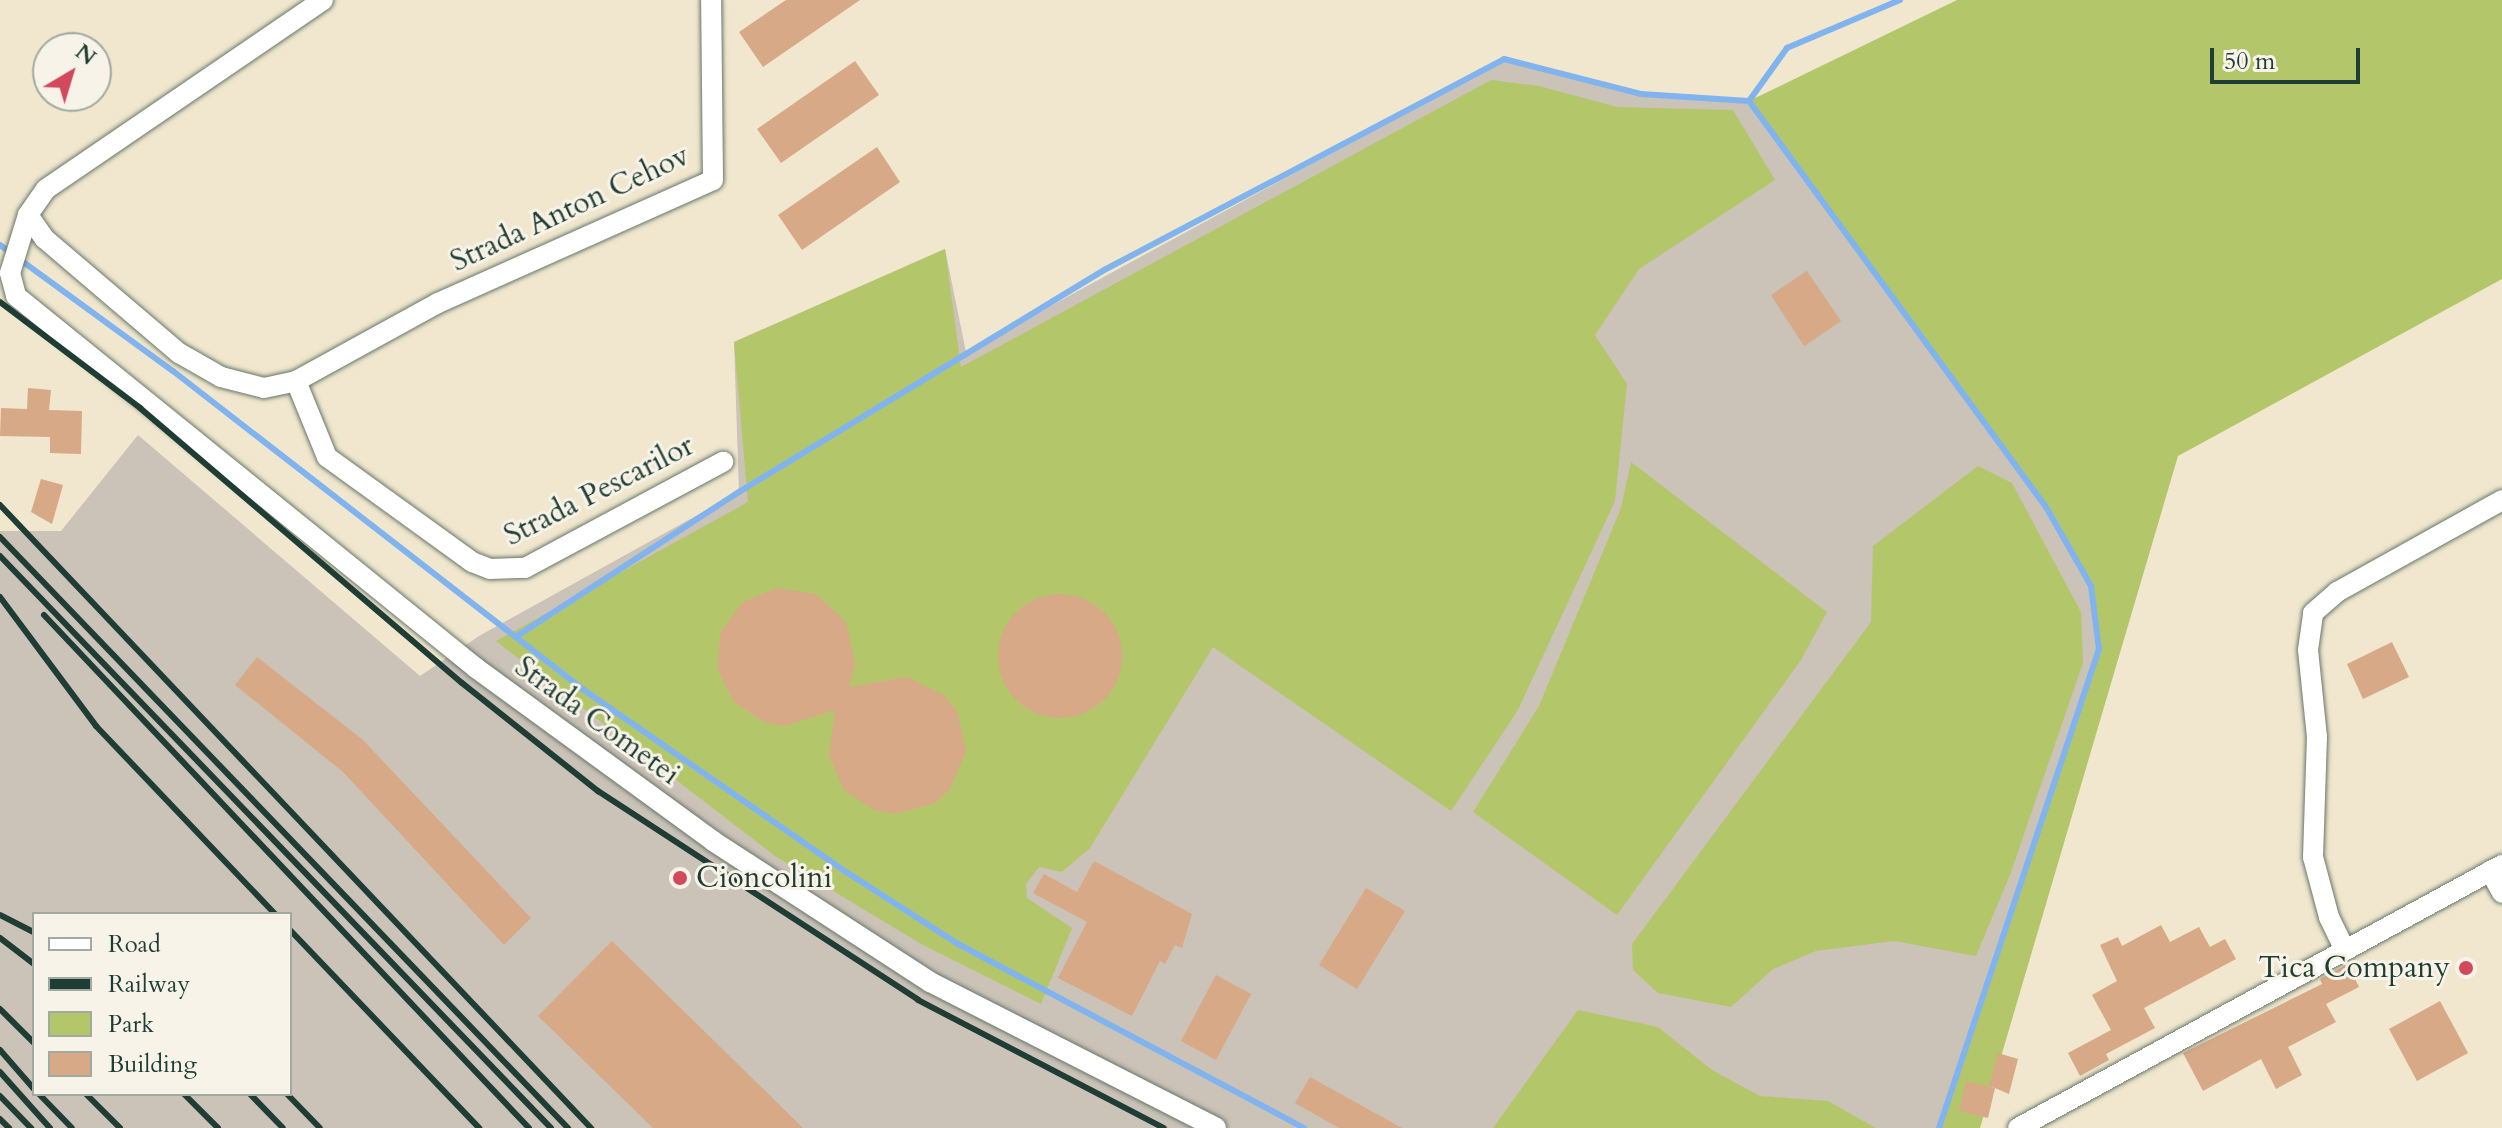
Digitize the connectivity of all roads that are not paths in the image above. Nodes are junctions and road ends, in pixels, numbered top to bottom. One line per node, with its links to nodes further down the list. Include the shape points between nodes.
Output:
1 (323, 0): 3 (street, via 54,183)
2 (711, 0): 4 (street, Strada Anton Cehov, via 713,180 438,303)
3 (25, 223): 4 (street, via 179,353 221,377 264,388); 10 (street, Strada Cometei, via 10,273 16,296 591,756 930,982)
4 (296, 381): 5 (street, Strada Pescarilor, via 327,457 472,562 490,569 525,568)
5 (723, 462)
6 (2502, 500): 9 (street, via 2337,592 2313,613 2308,650 2317,737 2313,857 2329,917)
7 (2496, 868): 8 (street); 9 (street)
8 (2502, 893)
9 (2345, 950): 11 (street)
10 (1216, 1128)
11 (2018, 1128)

